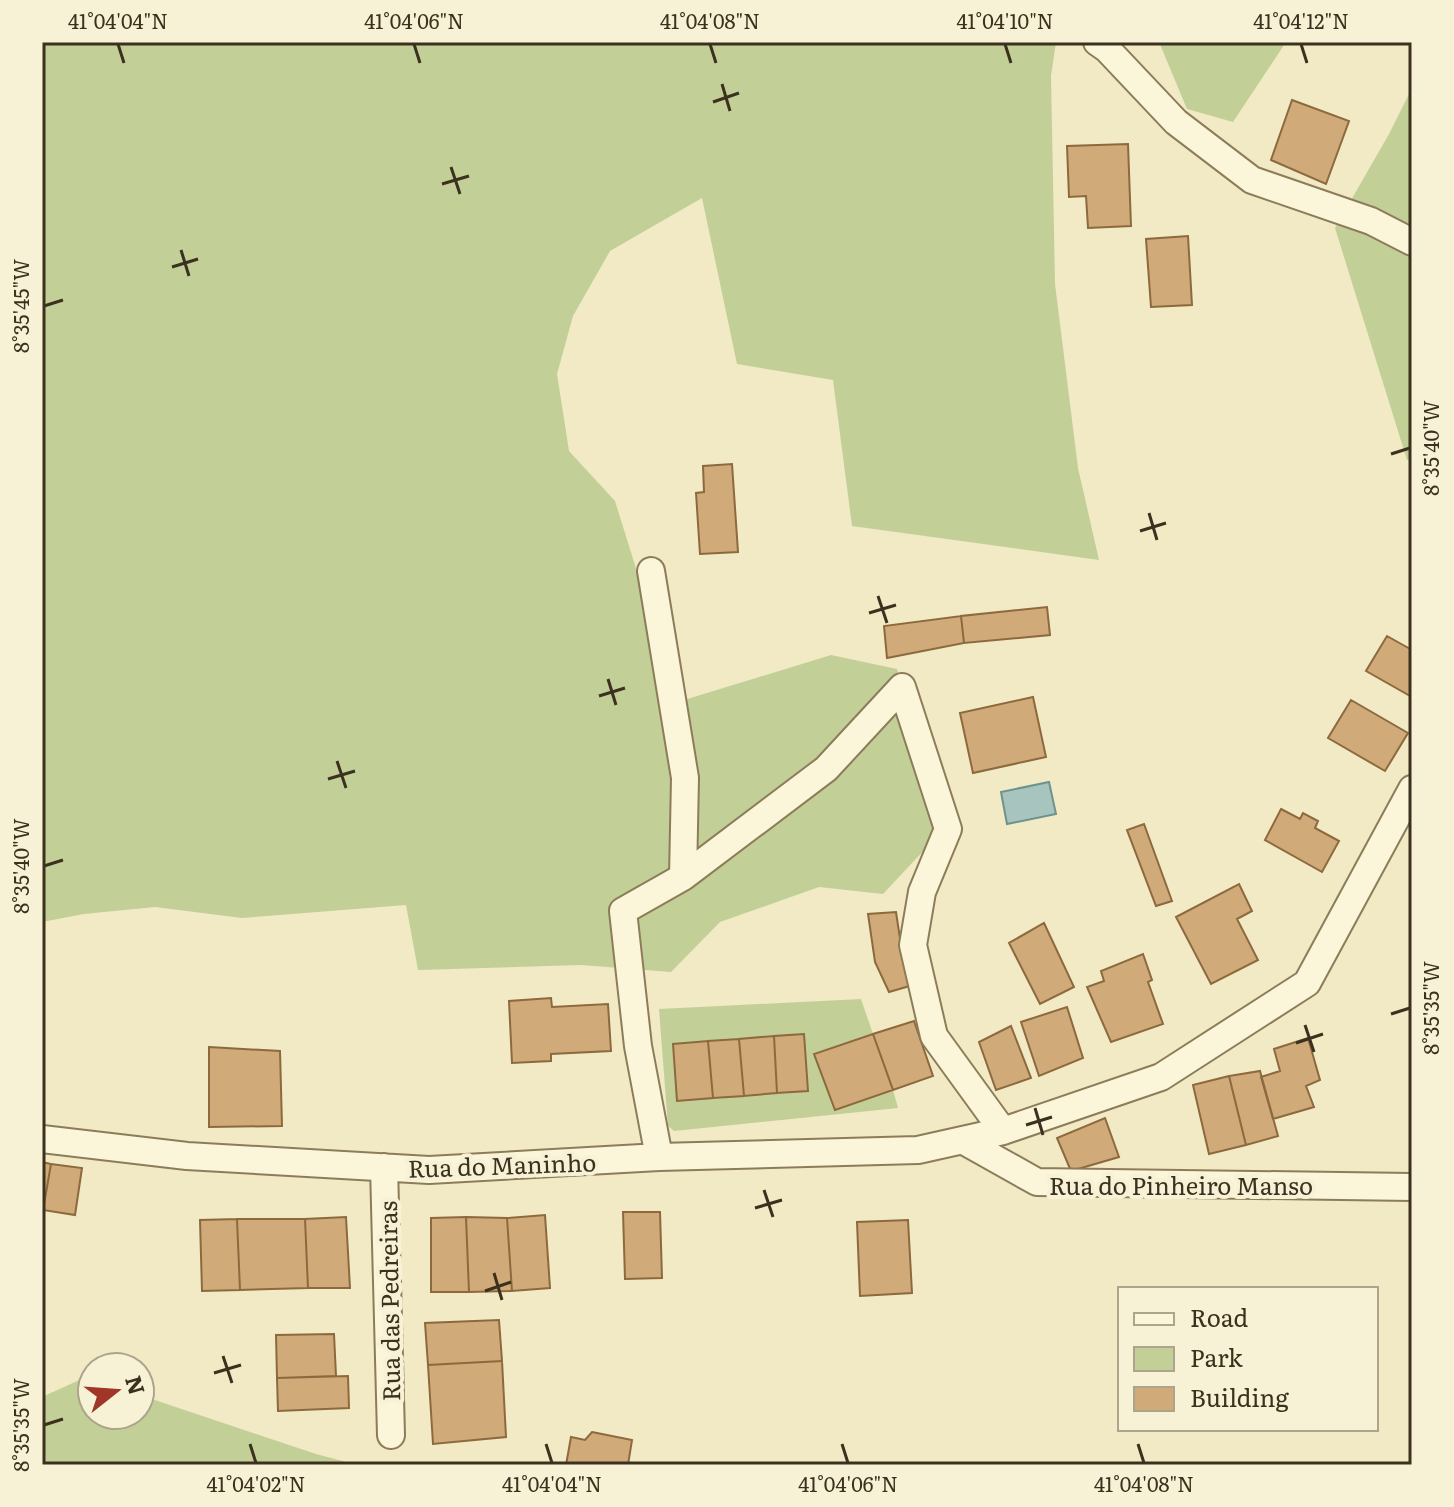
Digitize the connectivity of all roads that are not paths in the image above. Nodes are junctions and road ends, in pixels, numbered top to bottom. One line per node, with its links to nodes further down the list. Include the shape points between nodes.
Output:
1 (1097, 42): 2 (street, via 1176,122 1252,180 1371,221)
2 (1412, 242)
3 (651, 571): 5 (street, via 685,778)
4 (1412, 789): 6 (street, Rua do Maninho, via 1307,983 1161,1077)
5 (683, 877): 6 (street, via 826,769 902,687 948,829 922,892 913,945 934,1036); 9 (street, via 623,911 638,1046)
6 (1003, 1131): 8 (street, Rua do Maninho)
7 (42, 1139): 10 (street, Rua do Maninho, via 187,1156)
8 (962, 1140): 9 (street, Rua do Maninho, via 918,1150); 11 (street, Rua do Pinheiro Manso, via 1037,1182)
9 (659, 1157): 10 (street, Rua do Maninho, via 429,1170)
10 (384, 1167): 12 (street, Rua das Pedreiras)
11 (1412, 1187)
12 (391, 1435)

